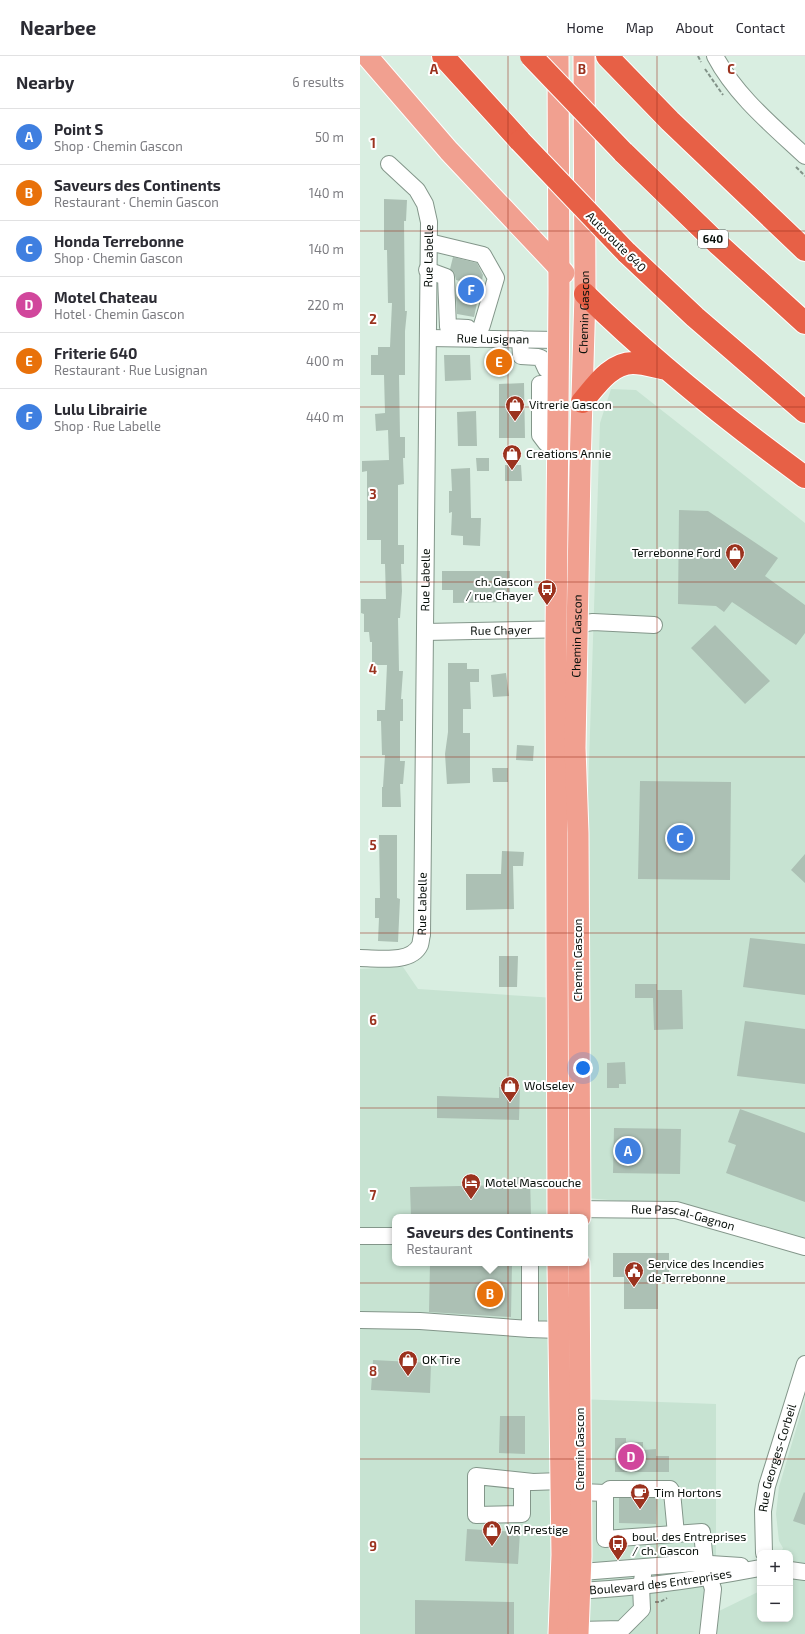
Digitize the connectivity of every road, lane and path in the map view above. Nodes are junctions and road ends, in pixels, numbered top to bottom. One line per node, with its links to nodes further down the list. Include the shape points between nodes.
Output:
1 (367, 56): 12 (main road, via 449,151)
2 (443, 56): 24 (highway, Autoroute 640, bridge, via 626,252 700,322)
3 (531, 56): 15 (highway, 640, bridge, via 623,152)
4 (558, 56): 12 (main road, Chemin Gascon)
5 (584, 56): 14 (main road, Chemin Gascon)
6 (607, 56): 11 (highway, via 670,121)
7 (715, 56): 8 (street, via 742,94)
8 (805, 156)
9 (389, 164): 10 (street, Rue Labelle, via 417,190 425,204)
10 (429, 242): 13 (street, Rue Labelle); 17 (street, via 483,255 496,278)
11 (805, 250)
12 (559, 268): 14 (main road); 20 (main road, Chemin Gascon)
13 (427, 270): 16 (street, via 446,277); 18 (street, Rue Labelle)
14 (585, 294): 21 (highway); 23 (main road, Chemin Gascon)
15 (805, 323)
16 (448, 333): 17 (street, Rue Lusignan); 18 (street, Rue Lusignan)
17 (479, 333): 19 (street, Rue Lusignan)
18 (428, 338): 29 (street, Rue Labelle)
19 (520, 339): 20 (street, Rue Lusignan); 22 (street, via 521,356 541,358 546,369)
20 (558, 340): 22 (main road, Chemin Gascon)
21 (668, 369): 23 (highway, via 638,363 624,364 608,374); 25 (highway)
22 (558, 376): 27 (main road, Chemin Gascon)
23 (582, 402): 28 (main road, Chemin Gascon)
24 (805, 412)
25 (805, 477)
26 (654, 625): 28 (street, via 593,622)
27 (556, 629): 28 (street, Rue Chayer); 29 (street, Rue Chayer); 31 (main road, Chemin Gascon)
28 (577, 629): 32 (main road, Chemin Gascon, via 575,748 578,832)
29 (426, 632): 30 (street, Rue Labelle, via 420,945 414,953 400,958)
30 (360, 958)
31 (558, 1213): 32 (street, Rue Pascal-Gagnon)
32 (580, 1213): 35 (street, Rue Pascal-Gagnon, via 676,1210)
33 (360, 1236): 34 (street)
34 (392, 1236)
35 (805, 1247)
36 (530, 1266): 40 (street)
37 (558, 1266): 41 (main road, Chemin Gascon)
38 (579, 1266): 45 (main road, Chemin Gascon)
39 (360, 1320): 40 (street, via 420,1321)
40 (530, 1329): 41 (street)
41 (559, 1330): 44 (main road, Chemin Gascon)
42 (805, 1364): 48 (street, Rue Georges-Corbeil, via 767,1486 763,1510)
43 (522, 1481): 44 (street)
44 (561, 1481): 54 (main road, Chemin Gascon)
45 (581, 1492): 46 (street); 54 (main road, Chemin Gascon)
46 (605, 1493): 47 (street, via 610,1489 670,1489); 47 (street, via 605,1539)
47 (676, 1534): 51 (street, via 702,1532)
48 (764, 1550)
49 (642, 1568): 51 (street, Boulevard des Entreprises); 54 (street, Boulevard des Entreprises); 55 (street)
50 (757, 1568): 51 (street, Boulevard des Entreprises)
51 (708, 1570): 55 (street, Boulevard des Entreprises); 58 (street, via 713,1594)
52 (793, 1570): 53 (street)
53 (805, 1572)
54 (570, 1582): 55 (street, Boulevard des Entreprises); 57 (main road, Chemin Gascon)
55 (641, 1586): 56 (street, via 642,1609)
56 (622, 1632): 57 (street)
57 (572, 1633)
58 (708, 1634)

